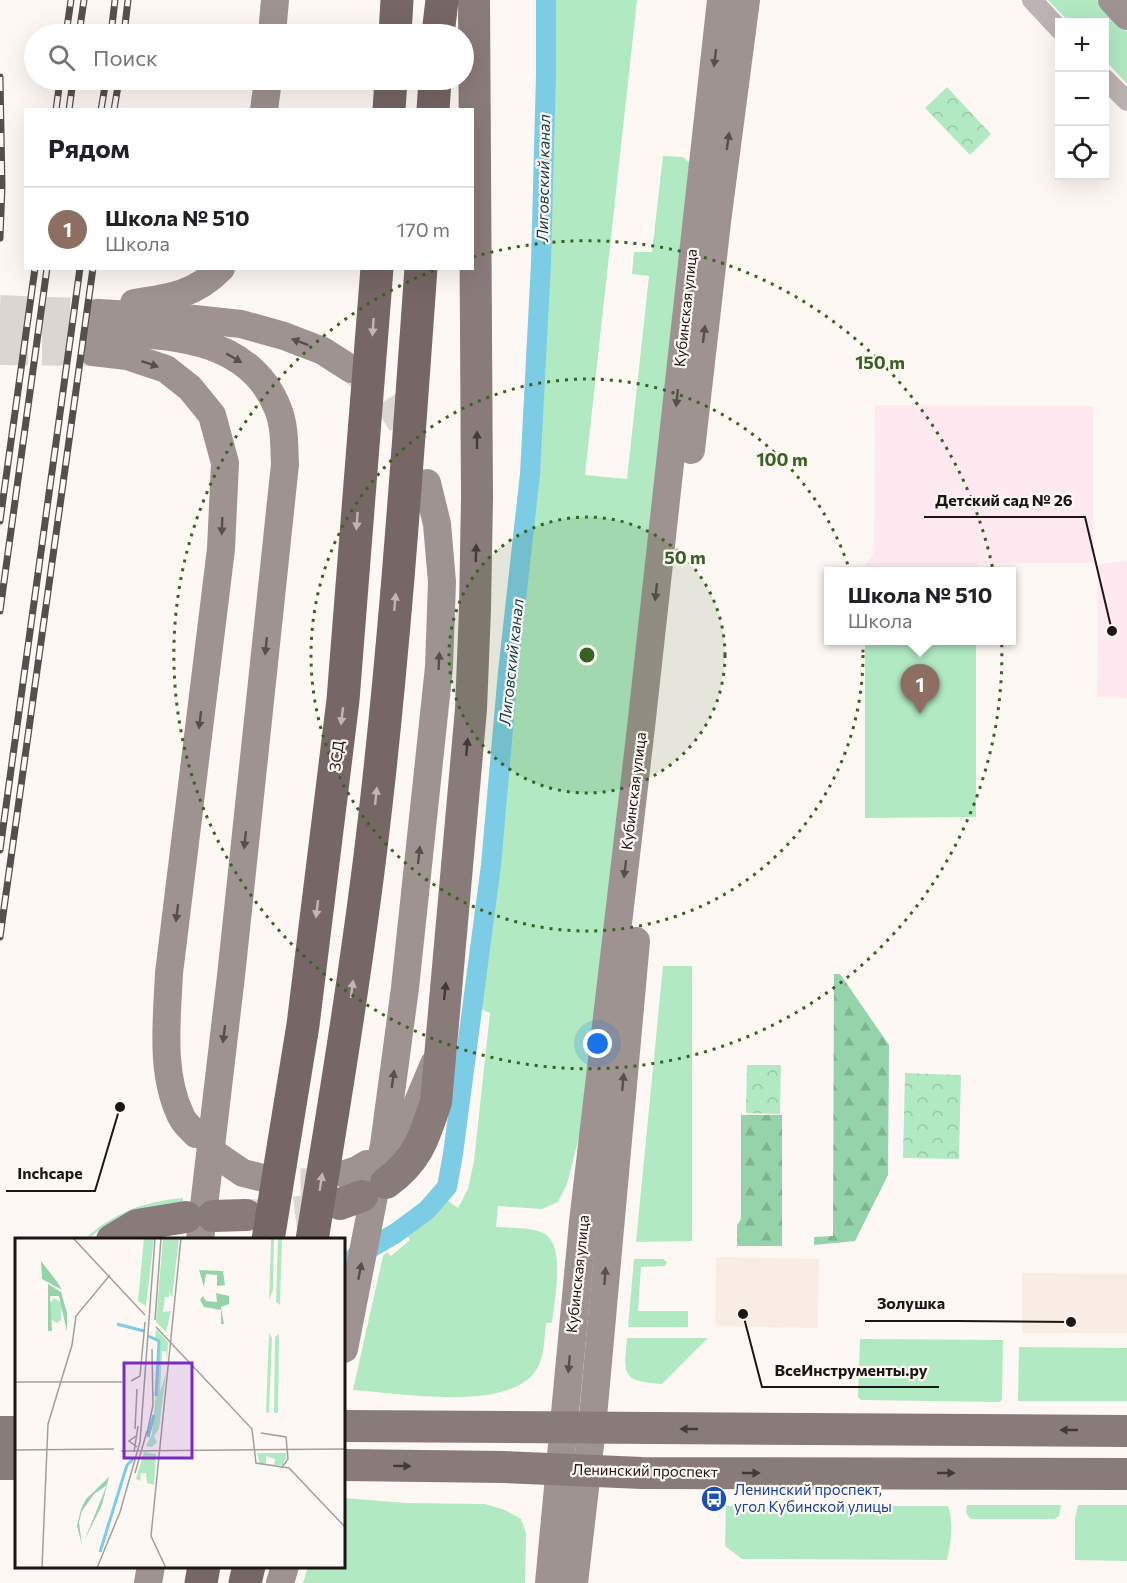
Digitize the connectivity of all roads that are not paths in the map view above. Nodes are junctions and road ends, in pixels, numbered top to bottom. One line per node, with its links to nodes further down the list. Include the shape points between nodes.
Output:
1 (275, 0): 10 (main road)
2 (397, 0): 11 (highway)
3 (442, 0): 12 (highway)
4 (474, 0): 28 (main road, one-way to 4, via 471,709 477,498)
5 (722, 0): 41 (main road, Кубинская улица, one-way to 41, via 583,1222)
6 (746, 0): 41 (main road, Кубинская улица, one-way to 6, via 715,234)
7 (1032, 0): 13 (street)
8 (1112, 0): 9 (main road)
9 (1127, 16)
10 (273, 24)
11 (396, 24)
12 (439, 24)
13 (1055, 26)
14 (1109, 83): 18 (street)
15 (267, 90): 19 (main road)
16 (390, 90): 20 (highway)
17 (434, 90): 21 (highway)
18 (1127, 101)
19 (264, 108)
20 (389, 108)
21 (433, 108)
22 (219, 270): 25 (main road, via 201,286)
23 (377, 270): 37 (highway, ЗСД, one-way to 37, via 344,700 303,1025)
24 (421, 270): 38 (highway, one-way to 24, via 370,855 387,703)
25 (96, 326): 26 (main road, one-way to 25, via 323,351 241,324 185,318); 29 (main road, one-way to 29, via 128,356 166,369 190,388 212,415 225,463 221,549 167,1011 171,1088 182,1117); 35 (main road, one-way to 35, via 185,338 218,348 244,363 261,380 278,409 284,438 285,464 232,964)
26 (351, 369)
27 (427, 483): 39 (main road, one-way to 27, via 384,1145 439,667 441,582 437,524)
28 (440, 1050): 30 (main road, via 410,1121); 33 (main road, via 436,1102 416,1153 403,1171)
29 (196, 1134)
30 (392, 1144)
31 (218, 1156): 32 (main road, via 243,1173)
32 (259, 1177)
33 (360, 1184)
34 (246, 1215): 35 (main road)
35 (200, 1224): 36 (main road, via 137,1225)
36 (114, 1238)
37 (268, 1238)
38 (312, 1238)
39 (345, 1344)
40 (345, 1426): 41 (main road)
41 (578, 1428): 42 (main road, one-way to 41); 44 (main road, Кубинская улица)
42 (1127, 1431)
43 (345, 1465): 44 (main road, Ленинский проспект, one-way to 44)
44 (574, 1470): 45 (main road, Ленинский проспект, one-way to 45); 54 (main road, Кубинская улица); 55 (main road, Кубинская улица)
45 (1127, 1474)
46 (151, 1568): 50 (main road)
47 (204, 1568): 51 (highway)
48 (249, 1568): 52 (highway)
49 (284, 1568): 53 (main road)
50 (148, 1583)
51 (201, 1583)
52 (245, 1583)
53 (280, 1583)
54 (549, 1583)
55 (574, 1583)

